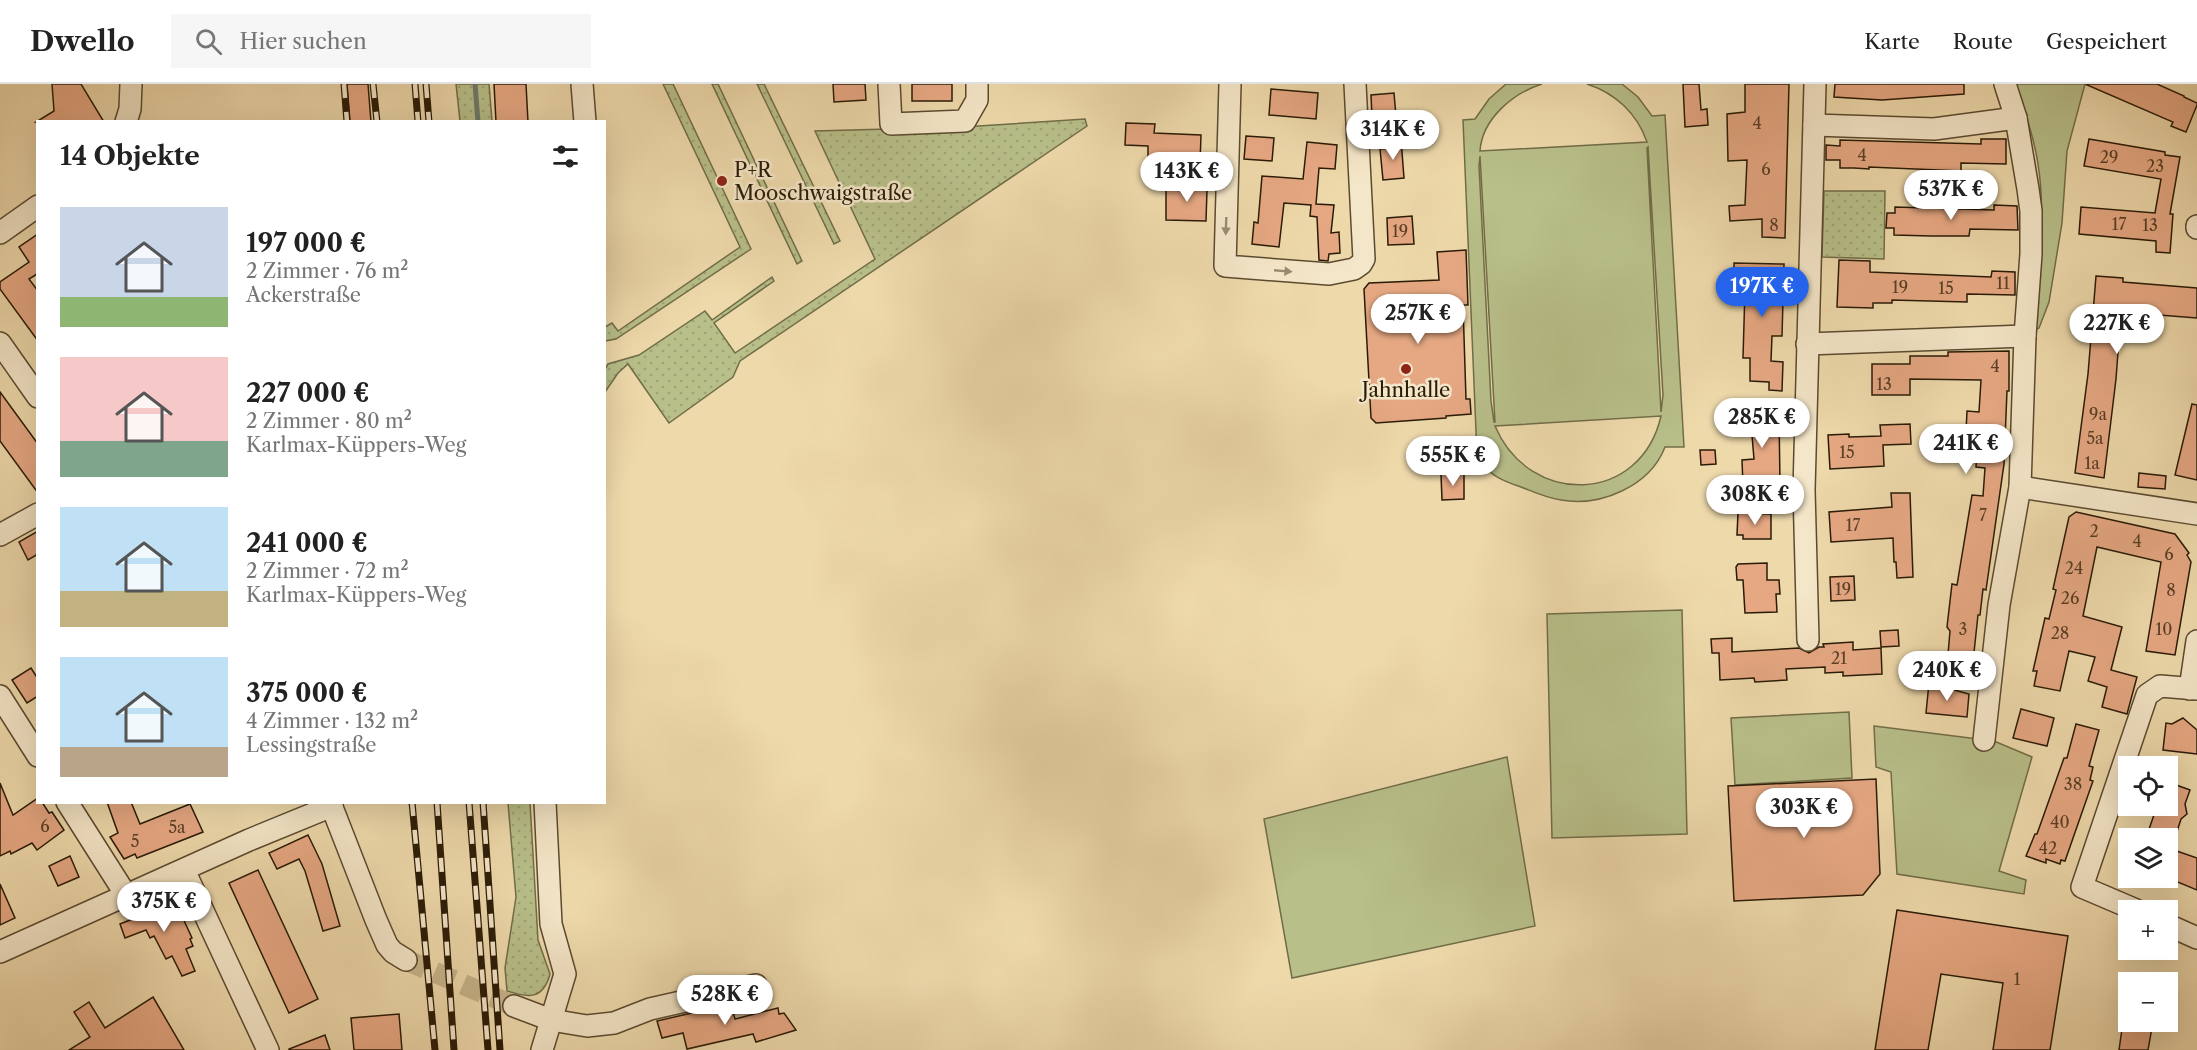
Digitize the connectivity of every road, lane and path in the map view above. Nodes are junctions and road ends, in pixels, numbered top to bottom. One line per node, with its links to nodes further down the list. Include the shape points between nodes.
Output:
1 (582, 84): 11 (street)
2 (889, 84): 3 (street, via 891,124 965,121 977,100)
3 (976, 84)
4 (1230, 84): 5 (street, one-way to 5, via 1225,266 1329,274 1342,273 1364,259)
5 (1355, 84)
6 (1815, 84): 12 (street)
7 (2005, 84): 9 (street)
8 (131, 89): 10 (street)
9 (2016, 118): 12 (street, via 1934,129); 15 (street, via 2031,211)
10 (126, 120)
11 (585, 120)
12 (1814, 125): 17 (street)
13 (36, 207): 14 (street)
14 (0, 233)
15 (2025, 336): 17 (street); 19 (street)
16 (0, 343): 18 (street)
17 (1807, 344): 23 (street, via 1804,490)
18 (36, 394)
19 (2020, 487): 20 (street); 27 (street, via 2000,604)
20 (2197, 514)
21 (36, 515): 22 (street)
22 (0, 535)
23 (1808, 640)
24 (2197, 641): 25 (street)
25 (2194, 689): 34 (street, via 2160,686 2146,695 2082,887)
26 (0, 696): 28 (street)
27 (1984, 740)
28 (36, 753)
29 (68, 804): 33 (street)
30 (331, 804): 32 (street); 38 (street, via 387,945)
31 (545, 804): 41 (street, via 551,924 565,974)
32 (184, 870): 33 (street); 42 (street)
33 (126, 895): 37 (street)
34 (2118, 902)
35 (2178, 929): 36 (street)
36 (2197, 938)
37 (0, 952)
38 (406, 960)
39 (756, 985): 41 (street, via 650,1009 614,1023 587,1026)
40 (514, 1005): 41 (street)
41 (551, 1020): 43 (street)
42 (268, 1050)
43 (542, 1050)

